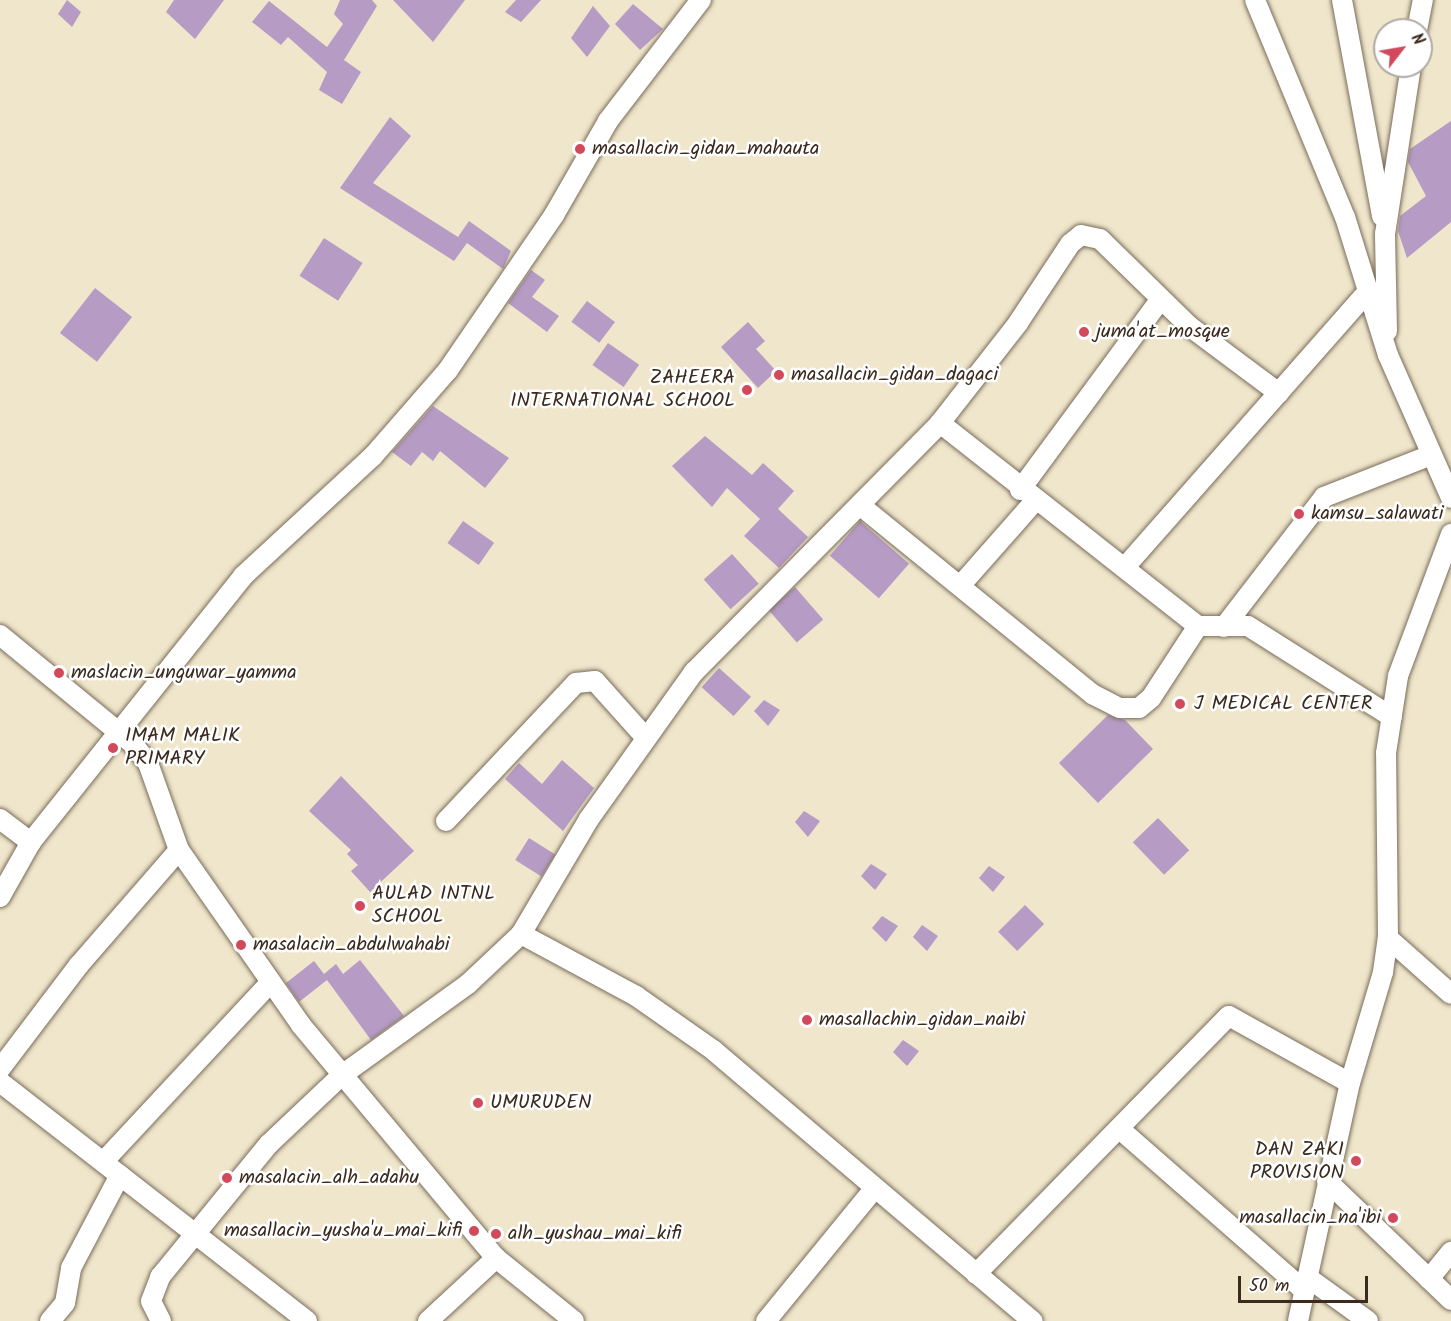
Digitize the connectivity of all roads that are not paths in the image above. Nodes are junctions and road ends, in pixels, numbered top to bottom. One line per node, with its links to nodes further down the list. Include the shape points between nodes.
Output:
1 (701, 0): 24 (street, via 608,121 554,215 448,370 373,456 243,576)
2 (1255, 0): 8 (street, via 1345,217)
3 (1342, 0): 7 (street)
4 (1423, 0): 5 (street)
5 (1419, 18)
6 (1409, 78): 7 (street)
7 (1385, 234): 10 (street)
8 (1368, 291): 10 (street); 11 (street)
9 (1160, 300): 11 (street); 12 (street, via 1100,239 1080,235 1059,256 1018,323); 14 (street)
10 (1388, 355): 13 (street)
11 (1279, 393): 18 (street)
12 (939, 423): 14 (street); 16 (street)
13 (1431, 455): 15 (street); 21 (street, via 1324,497)
14 (1028, 496): 18 (street); 19 (street)
15 (1451, 498)
16 (861, 506): 19 (street); 25 (street, via 694,672)
17 (1451, 534): 23 (street, via 1398,676)
18 (1125, 567): 20 (street)
19 (960, 586): 20 (street, via 1092,694 1120,708 1139,708 1150,698)
20 (1198, 626): 21 (street)
21 (1224, 627): 23 (street, via 1248,626)
22 (0, 635): 24 (street)
23 (1392, 717): 32 (street, via 1386,753)
24 (118, 729): 28 (street); 29 (street, via 148,763)
25 (645, 737): 27 (street, via 595,681 576,683); 31 (street)
26 (0, 819): 28 (street)
27 (446, 821)
28 (31, 842): 30 (street)
29 (179, 850): 33 (street); 35 (street, via 79,965)
30 (0, 897)
31 (520, 934): 36 (street, via 468,984); 43 (street, via 636,996 713,1050)
32 (1388, 938): 34 (street); 38 (street)
33 (270, 983): 36 (street); 40 (street)
34 (1451, 994)
35 (0, 1069)
36 (342, 1075): 44 (street, via 269,1144); 46 (street)
37 (0, 1082): 40 (street)
38 (1350, 1083): 39 (street, via 1238,1016 1229,1016 1143,1101); 42 (street)
39 (1122, 1131): 47 (street); 49 (street)
40 (103, 1162): 41 (street)
41 (120, 1175): 44 (street); 51 (street, via 71,1268 65,1304)
42 (1327, 1181): 48 (street); 49 (street)
43 (874, 1189): 47 (street); 56 (street)
44 (196, 1233): 52 (street, via 153,1290 151,1301); 53 (street)
45 (1451, 1252): 48 (street)
46 (496, 1258): 54 (street); 55 (street)
47 (976, 1274): 57 (street)
48 (1429, 1279): 50 (street)
49 (1306, 1284): 58 (street); 59 (street)
50 (1451, 1300)
51 (50, 1321)
52 (161, 1321)
53 (307, 1321)
54 (428, 1321)
55 (573, 1321)
56 (766, 1321)
57 (1032, 1321)
58 (1298, 1321)
59 (1368, 1321)

